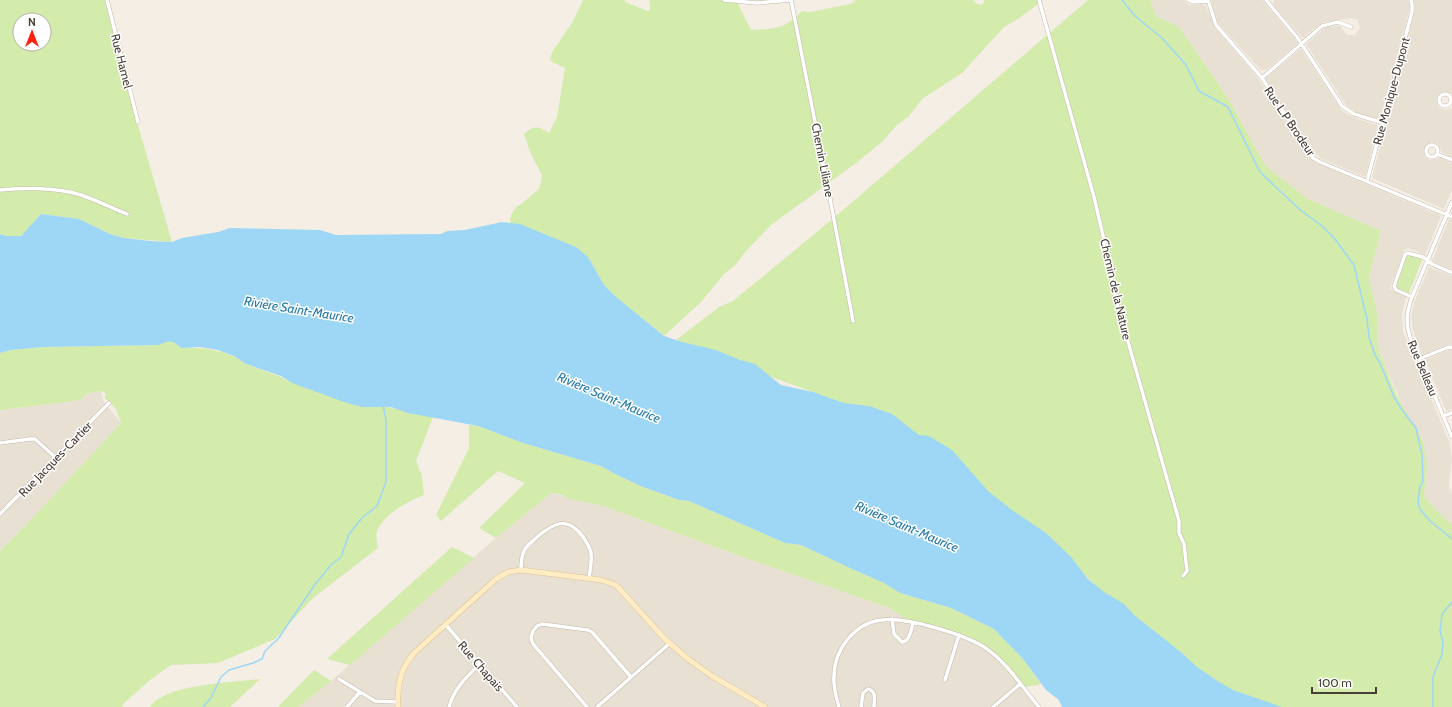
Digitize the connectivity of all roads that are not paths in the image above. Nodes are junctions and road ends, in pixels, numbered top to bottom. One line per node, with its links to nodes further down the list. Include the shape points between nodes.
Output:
1 (107, 0): 12 (street, Rue Hamel)
2 (724, 0): 3 (street, via 757,3)
3 (791, 0): 25 (street, Chemin Liliane)
4 (1039, 0): 36 (street, Chemin de la Nature, via 1094,197 1115,296 1179,521 1187,571)
5 (1188, 0): 7 (street, Rue L.P Brodeur)
6 (1411, 0): 13 (street, Rue Monique-Dupont, via 1412,12)
7 (1208, 1): 11 (street, Rue L.P Brodeur, via 1216,25)
8 (1268, 1): 10 (street)
9 (1351, 27): 10 (street, via 1338,22 1327,24 1320,27)
10 (1302, 44): 11 (street); 13 (street, via 1342,106 1357,116)
11 (1262, 78): 16 (street, Rue L.P Brodeur, via 1313,158)
12 (138, 122)
13 (1382, 123): 16 (street, Rue Monique-Dupont)
14 (1438, 154): 15 (street)
15 (1452, 160)
16 (1367, 181): 20 (street, Rue L.P Brodeur)
17 (0, 190): 19 (street, via 34,188 70,192)
18 (1452, 202): 20 (street, Rue Belleau)
19 (127, 214)
20 (1447, 214): 21 (street, Rue L.P Brodeur); 22 (street, Rue Belleau)
21 (1452, 217)
22 (1427, 260): 23 (street); 24 (street, Rue Belleau); 24 (street, via 1410,252 1404,255 1394,286 1396,290)
23 (1452, 273)
24 (1412, 297): 27 (street, Rue Belleau, via 1407,311 1407,324)
25 (853, 321)
26 (1452, 347): 27 (street)
27 (1419, 360): 30 (street, Rue Belleau)
28 (109, 403): 33 (street, Rue Jacques-Cartier)
29 (1452, 413): 30 (street)
30 (1443, 416): 31 (street, Rue Belleau)
31 (1452, 437)
32 (0, 443): 33 (street, via 34,439)
33 (56, 458): 34 (street, Rue Jacques-Cartier)
34 (1, 512)
35 (521, 570): 37 (street); 37 (street, via 526,547 547,529 564,523 578,532 591,551); 40 (street, via 501,576)
36 (1183, 576)
37 (589, 578): 42 (street, via 607,581 618,587)
38 (892, 619): 39 (street); 39 (street, via 894,634 903,642 908,639); 56 (street, via 878,620 865,626 854,633 842,647 834,677)
39 (914, 623): 41 (street)
40 (445, 624): 43 (street, Rue Chapais); 49 (street, via 407,662 399,681)
41 (959, 636): 46 (street); 47 (street, via 990,651)
42 (670, 643): 44 (street); 55 (street, via 706,672)
43 (480, 664): 51 (street, via 459,685); 52 (street, Rue Chapais)
44 (631, 677): 53 (street, via 590,631 546,624 538,626 532,633 533,644); 54 (street)
45 (340, 679): 48 (street)
46 (945, 680)
47 (1020, 684): 59 (street); 60 (street)
48 (360, 692): 49 (street, via 376,702); 50 (street)
49 (398, 705)
50 (347, 707)
51 (449, 707)
52 (517, 707)
53 (588, 707)
54 (597, 707)
55 (765, 707)
56 (838, 707)
57 (861, 707): 58 (street, via 863,693 869,689 874,693)
58 (874, 707)
59 (993, 707)
60 (1039, 707)

